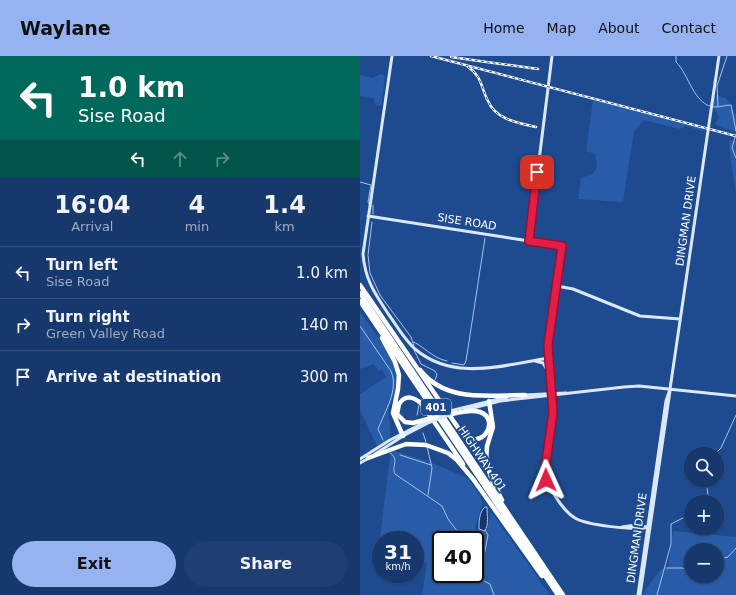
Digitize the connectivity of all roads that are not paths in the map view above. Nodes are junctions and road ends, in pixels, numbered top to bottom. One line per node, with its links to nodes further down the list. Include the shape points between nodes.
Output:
1 (392, 56): 4 (main road)
2 (552, 56): 5 (main road)
3 (719, 56): 11 (main road, DINGMAN DRIVE)
4 (368, 216): 5 (main road, SISE ROAD); 14 (main road, via 363,254 364,270 370,285 403,336 414,348 441,365 457,369 475,370)
5 (529, 241): 7 (main road, SISE ROAD, via 562,246)
6 (360, 284): 12 (highway)
7 (557, 286): 11 (main road, via 569,288 640,316); 13 (main road, via 548,345)
8 (360, 294): 29 (highway, HIGHWAY 401 / 401)
9 (360, 301): 10 (highway, HIGHWAY 401 / 401)
10 (373, 320): 24 (highway, via 395,362 399,376 392,413); 31 (highway, HIGHWAY 401 / 401)
11 (680, 320): 16 (main road, DINGMAN DRIVE)
12 (401, 345): 17 (highway, via 422,372 440,387 470,395); 21 (highway, via 465,436 474,440 487,433 488,422 484,414 471,411)
13 (549, 358): 14 (main road); 15 (main road)
14 (532, 360): 15 (main road, via 543,363)
15 (550, 375): 18 (main road)
16 (670, 389): 18 (main road, via 639,386); 19 (main road); 30 (main road, DINGMAN DRIVE, via 666,401); 33 (main road, DINGMAN DRIVE)
17 (525, 394): 18 (main road); 20 (main road)
18 (552, 394): 20 (main road); 30 (main road, via 553,421 545,470 549,485 573,517 583,522 621,528 636,525)
19 (736, 396)
20 (489, 402): 21 (main road); 29 (highway, via 493,427 486,454 488,468)
21 (451, 413): 22 (main road, bridge); 23 (main road, bridge)
22 (437, 416): 23 (highway, bridge)
23 (429, 420): 24 (main road); 28 (highway, via 405,422 397,414 399,404 408,397 422,404)
24 (402, 435): 25 (main road); 26 (main road)
25 (368, 458): 27 (main road); 28 (highway, via 401,445 426,444 448,453)
26 (360, 459)
27 (360, 463)
28 (473, 479): 31 (highway)
29 (512, 519): 32 (highway, HIGHWAY 401 / 401)
30 (648, 527): 33 (main road, DINGMAN DRIVE)
31 (556, 595)
32 (563, 595)
33 (639, 595)

